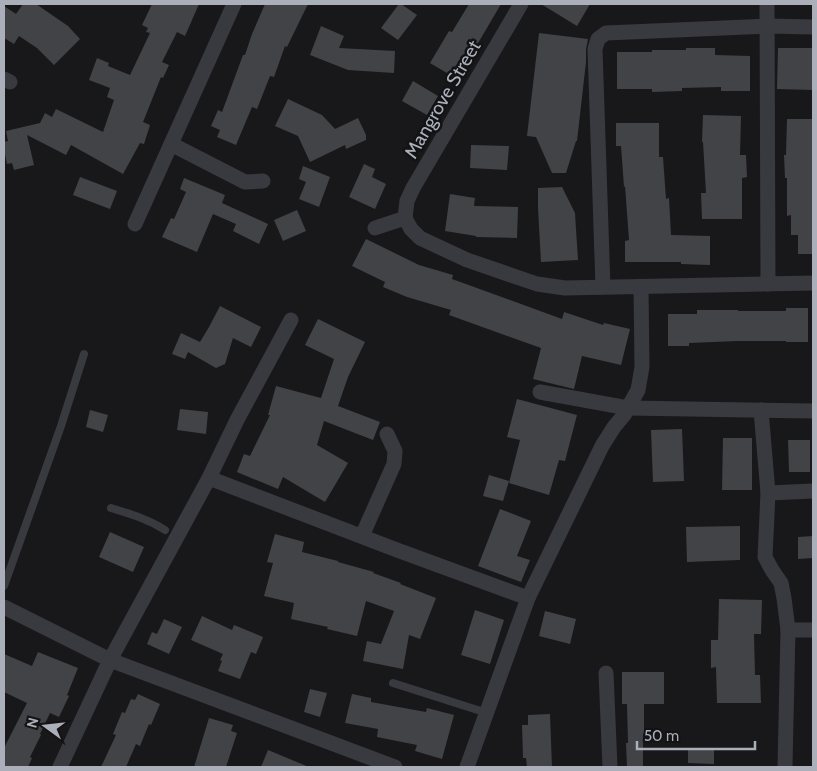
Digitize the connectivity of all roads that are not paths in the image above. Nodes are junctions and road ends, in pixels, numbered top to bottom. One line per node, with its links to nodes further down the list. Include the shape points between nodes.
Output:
1 (234, 4): 6 (street)
2 (521, 4): 8 (street, Mangrove Street, via 413,188)
3 (768, 4): 4 (street)
4 (768, 26): 5 (street); 12 (street); 13 (street, via 606,33 598,39)
5 (813, 27)
6 (171, 144): 7 (street, via 245,182); 9 (street)
7 (263, 181)
8 (405, 218): 10 (street); 13 (street, via 420,238 467,260 537,284 565,288)
9 (135, 224)
10 (375, 228)
11 (813, 283): 12 (street)
12 (768, 284): 14 (street)
13 (604, 287): 14 (street)
14 (642, 288): 18 (street, via 642,367 638,390)
15 (291, 320): 22 (street)
16 (84, 354): 28 (lane)
17 (540, 392): 18 (street)
18 (628, 408): 19 (street); 29 (street, via 602,446)
19 (761, 410): 20 (street); 24 (street)
20 (813, 411)
21 (387, 434): 27 (street, via 395,451 394,464)
22 (209, 478): 27 (street); 33 (street)
23 (813, 491): 24 (street)
24 (768, 493): 31 (street, via 766,557 781,583)
25 (111, 508): 26 (lane, via 144,518)
26 (165, 530)
27 (362, 536): 29 (street)
28 (4, 586)
29 (528, 598): 36 (street)
30 (4, 607): 33 (street)
31 (788, 630): 32 (street); 41 (street)
32 (813, 630)
33 (110, 660): 37 (street); 38 (street)
34 (606, 673): 40 (street)
35 (392, 683): 36 (lane)
36 (487, 713): 39 (street)
37 (60, 767)
38 (395, 767)
39 (467, 767)
40 (610, 767)
41 (785, 767)

